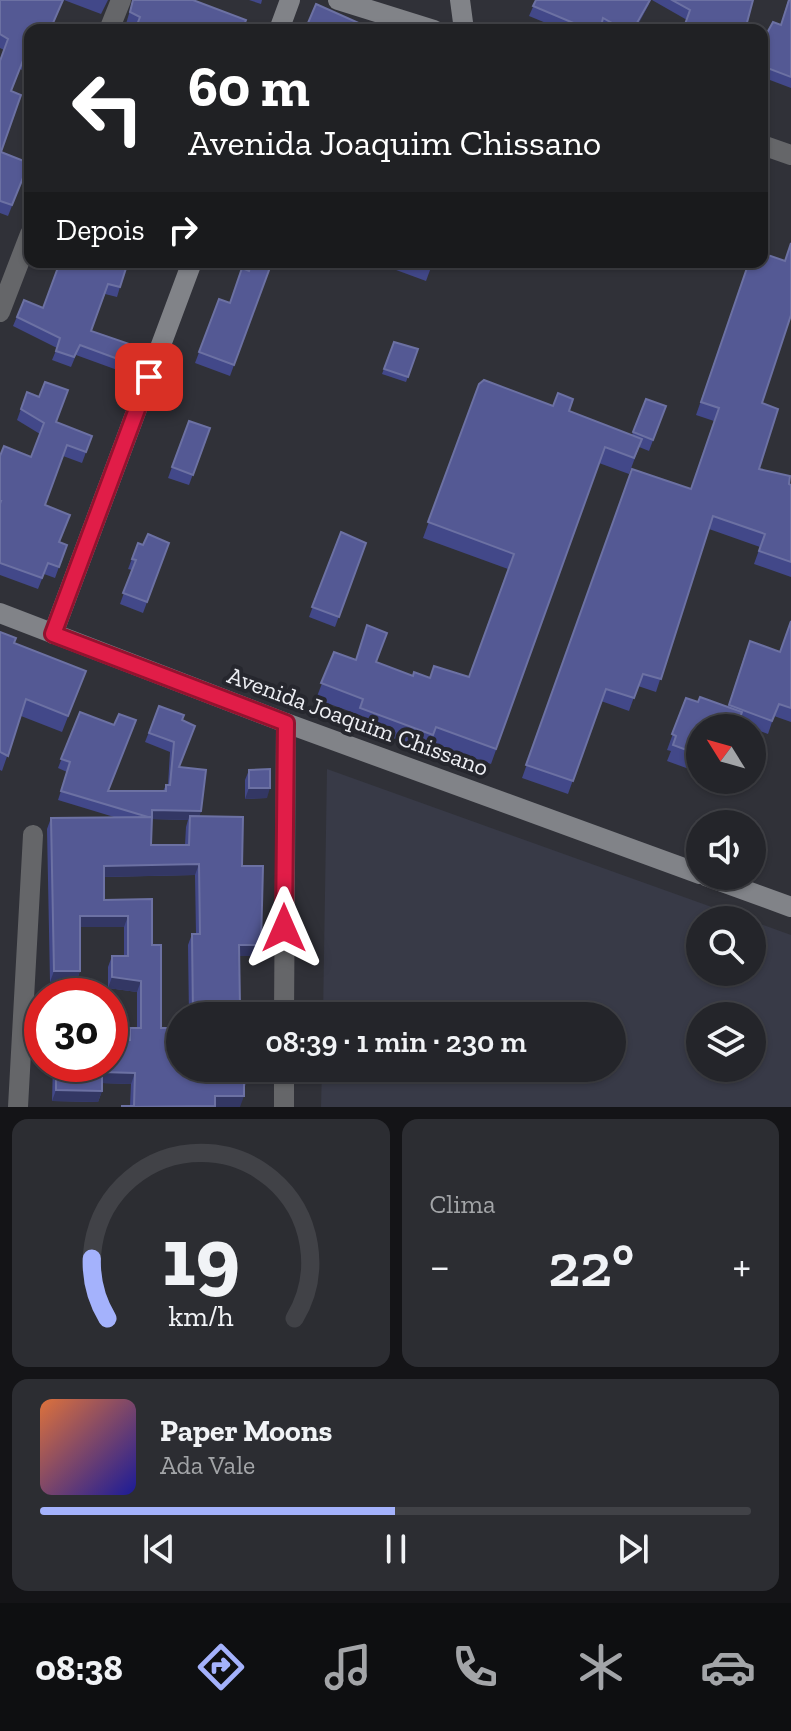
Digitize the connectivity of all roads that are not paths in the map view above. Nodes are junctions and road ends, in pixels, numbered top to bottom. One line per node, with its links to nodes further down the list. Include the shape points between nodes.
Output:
1 (121, 0): 5 (street)
2 (290, 0): 6 (street)
3 (338, 0): 7 (street)
4 (460, 0): 8 (street)
5 (111, 24)
6 (281, 24)
7 (415, 24)
8 (463, 24)
9 (768, 147): 10 (street)
10 (791, 155)
11 (24, 250): 13 (street)
12 (190, 268): 15 (street)
13 (0, 312)
14 (0, 613): 15 (street, Avenida Joaquim Chissano)
15 (53, 634): 16 (street, Avenida Joaquim Chissano)
16 (286, 723): 18 (street, Avenida Joaquim Chissano); 21 (street)
17 (33, 835): 23 (street)
18 (686, 869)
19 (744, 890): 20 (street)
20 (791, 907)
21 (284, 1002)
22 (284, 1082): 24 (street)
23 (18, 1107)
24 (284, 1107)

